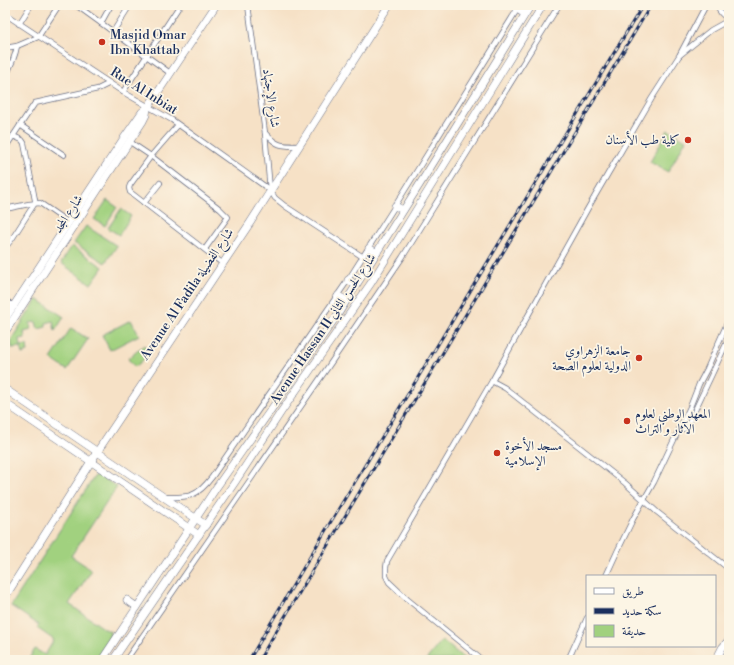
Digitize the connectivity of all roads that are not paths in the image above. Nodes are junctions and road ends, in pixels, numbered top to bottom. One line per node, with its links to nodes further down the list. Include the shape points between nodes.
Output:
1 (32, 5): 20 (street)
2 (59, 5): 22 (street)
3 (76, 5): 19 (street)
4 (111, 5): 19 (street)
5 (129, 5): 21 (street)
6 (180, 5): 25 (street)
7 (216, 5): 27 (main road, شارع المجد)
8 (248, 5): 34 (street, شارع الإجتهاد)
9 (389, 5): 37 (main road, Avenue Al Fadila شارع الفضيلة)
10 (531, 5): 17 (main road, Avenue Hassan II شارع الحسن الثاني)
11 (543, 5): 74 (main road, Avenue Hassan II شارع الحسن الثاني, via 371,283)
12 (559, 5): 87 (street, via 393,271)
13 (706, 5): 26 (street)
14 (717, 5): 18 (street, via 721,14)
15 (518, 7): 17 (main road); 45 (street)
16 (5, 14): 20 (street, Rue Al Inbiat)
17 (525, 14): 47 (main road, Avenue Hassan II شارع الحسن الثاني)
18 (729, 19): 26 (street, via 710,30)
19 (101, 23): 21 (street)
20 (19, 24): 22 (street, Rue Al Inbiat)
21 (113, 32): 25 (street)
22 (38, 37): 23 (street); 29 (street, Rue Al Inbiat)
23 (17, 46): 24 (street); 28 (street)
24 (5, 48)
25 (147, 55): 27 (street); 30 (street)
26 (679, 56): 65 (street, via 588,208)
27 (170, 73): 31 (main road, شارع المجد)
28 (5, 77)
29 (110, 83): 30 (street, Rue Al Inbiat); 33 (street, via 98,89 35,103)
30 (123, 92): 31 (street, Rue Al Inbiat)
31 (148, 107): 32 (street, Rue Al Inbiat); 36 (main road, شارع المجد, via 144,121); 48 (main road, شارع المجد, via 142,112)
32 (178, 125): 40 (street); 42 (street, Rue Al Inbiat)
33 (20, 126): 35 (street); 39 (street)
34 (265, 133): 37 (street, via 278,144); 42 (street, شارع الإجتهاد)
35 (13, 136): 38 (street); 43 (street, via 24,143)
36 (130, 142): 40 (street); 60 (main road, شارع المجد)
37 (298, 146): 42 (main road, Avenue Al Fadila شارع الفضيلة)
38 (5, 148)
39 (64, 155)
40 (151, 156): 44 (street, via 129,188 130,192); 51 (street, via 228,217)
41 (160, 183): 44 (street)
42 (271, 192): 53 (street, Rue Al Inbiat, via 285,206); 54 (main road, Avenue Al Fadila شارع الفضيلة)
43 (35, 203): 46 (street); 48 (street, via 44,205); 49 (street)
44 (144, 203): 51 (street)
45 (395, 206): 47 (main road); 50 (street)
46 (5, 209)
47 (403, 210): 52 (main road, Avenue Hassan II شارع الحسن الثاني)
48 (69, 223): 60 (main road, شارع المجد)
49 (5, 246)
50 (369, 248): 52 (main road); 53 (street)
51 (205, 249): 54 (street)
52 (377, 253): 56 (main road, Avenue Hassan II شارع الحسن الثاني)
53 (363, 257): 55 (street)
54 (222, 263): 69 (main road, Avenue Al Fadila شارع الفضيلة)
55 (348, 280): 56 (main road); 57 (street)
56 (356, 284): 59 (main road, Avenue Hassan II شارع الحسن الثاني)
57 (338, 296): 59 (main road); 71 (street, via 205,486 188,496)
58 (5, 300): 60 (street)
59 (346, 300): 73 (main road, Avenue Hassan II شارع الحسن الثاني)
60 (16, 308): 61 (main road, شارع المجد); 63 (main road, شارع المجد)
61 (5, 319)
62 (729, 319): 68 (street)
63 (5, 332)
64 (729, 338): 68 (street, via 687,427)
65 (492, 381): 72 (street, via 505,388); 88 (street, via 387,561 386,568 389,582)
66 (5, 389): 69 (main road)
67 (5, 403): 70 (main road)
68 (680, 428): 72 (street)
69 (97, 452): 70 (main road, Avenue Al Fadila شارع الفضيلة); 71 (main road)
70 (92, 462): 75 (main road); 79 (main road, Avenue Al Fadila شارع الفضيلة)
71 (163, 497): 73 (main road)
72 (644, 501): 77 (street); 78 (street)
73 (196, 518): 74 (main road); 75 (main road, Avenue Hassan II شارع الحسن الثاني)
74 (206, 525): 76 (main road, Avenue Hassan II شارع الحسن الثاني)
75 (189, 529): 76 (main road); 81 (main road, Avenue Hassan II شارع الحسن الثاني)
76 (199, 535): 86 (main road, Avenue Hassan II شارع الحسن الثاني)
77 (729, 569)
78 (606, 575)
79 (5, 597)
80 (127, 600): 81 (main road)
81 (137, 607): 85 (main road, Avenue Hassan II شارع الحسن الثاني)
82 (586, 620): 89 (street)
83 (729, 640): 84 (main road)
84 (722, 648): 90 (street); 91 (main road)
85 (102, 660)
86 (113, 660)
87 (126, 660)
88 (482, 660)
89 (568, 660)
90 (713, 660)
91 (716, 660)

